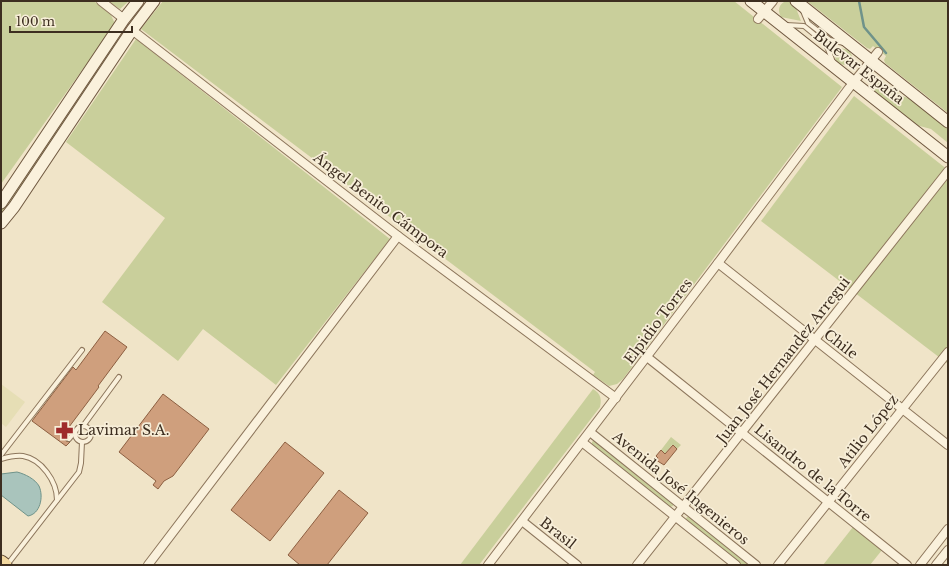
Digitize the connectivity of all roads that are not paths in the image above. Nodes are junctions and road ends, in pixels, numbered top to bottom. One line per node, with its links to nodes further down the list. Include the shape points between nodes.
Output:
1 (101, 1): 8 (street)
2 (138, 1): 8 (main road)
3 (154, 1): 9 (main road)
4 (751, 1): 7 (main road, Bulevar España)
5 (773, 1): 7 (street)
6 (798, 3): 11 (main road, Bulevar España)
7 (761, 15): 12 (main road, Bulevar España, via 782,25 834,67)
8 (124, 20): 9 (main road); 16 (main road)
9 (134, 28): 17 (main road); 18 (street, Ángel Benito Cámpora)
10 (878, 52): 11 (street, Elpidio Torres)
11 (871, 61): 12 (street, Elpidio Torres); 13 (main road, Bulevar España)
12 (850, 87): 14 (main road, Bulevar España); 19 (street, Elpidio Torres)
13 (948, 122)
14 (948, 157)
15 (948, 171): 20 (street, Juan José Hernandez Arregui)
16 (1, 203)
17 (1, 223)
18 (398, 236): 25 (street, Ángel Benito Cámpora); 46 (street)
19 (718, 264): 20 (street, Chile); 23 (street, Elpidio Torres)
20 (815, 340): 26 (street, Chile); 30 (street, Juan José Hernandez Arregui)
21 (82, 350): 35 (lane)
22 (948, 352): 26 (street, Atilio López)
23 (647, 357): 25 (street, Elpidio Torres); 30 (street, Lisandro de la Torre)
24 (119, 376): 27 (lane)
25 (616, 398): 29 (street, Elpidio Torres)
26 (902, 409): 34 (street, Chile); 38 (street, Atilio López)
27 (83, 426): 28 (lane); 32 (lane, via 88,428 91,435 87,441)
28 (74, 432): 31 (lane); 32 (lane, via 77,440)
29 (590, 432): 33 (street, Elpidio Torres); 39 (street, Avenida José Ingenieros)
30 (742, 433): 38 (street, Lisandro de la Torre); 39 (street, Juan José Hernandez Arregui)
31 (69, 439)
32 (82, 442): 37 (lane, via 79,472)
33 (582, 442): 40 (street, Avenida José Ingenieros); 41 (street, Elpidio Torres)
34 (948, 445)
35 (1, 455)
36 (1, 459): 37 (lane, via 18,456 31,459 52,479)
37 (57, 500): 45 (lane)
38 (828, 502): 52 (street, Atilio López); 53 (street, Lisandro de la Torre)
39 (684, 507): 40 (street, Juan José Hernandez Arregui); 51 (street, Avenida José Ingenieros)
40 (676, 517): 49 (street, Juan José Hernandez Arregui); 50 (street, Avenida José Ingenieros)
41 (522, 521): 47 (street, Elpidio Torres); 48 (street, Brasil)
42 (948, 529): 54 (street)
43 (948, 550): 55 (street)
44 (1, 562): 45 (main road)
45 (6, 565)
46 (148, 565)
47 (488, 565)
48 (578, 565)
49 (638, 565)
50 (736, 565)
51 (756, 565)
52 (778, 565)
53 (907, 565)
54 (920, 565)
55 (936, 565)

